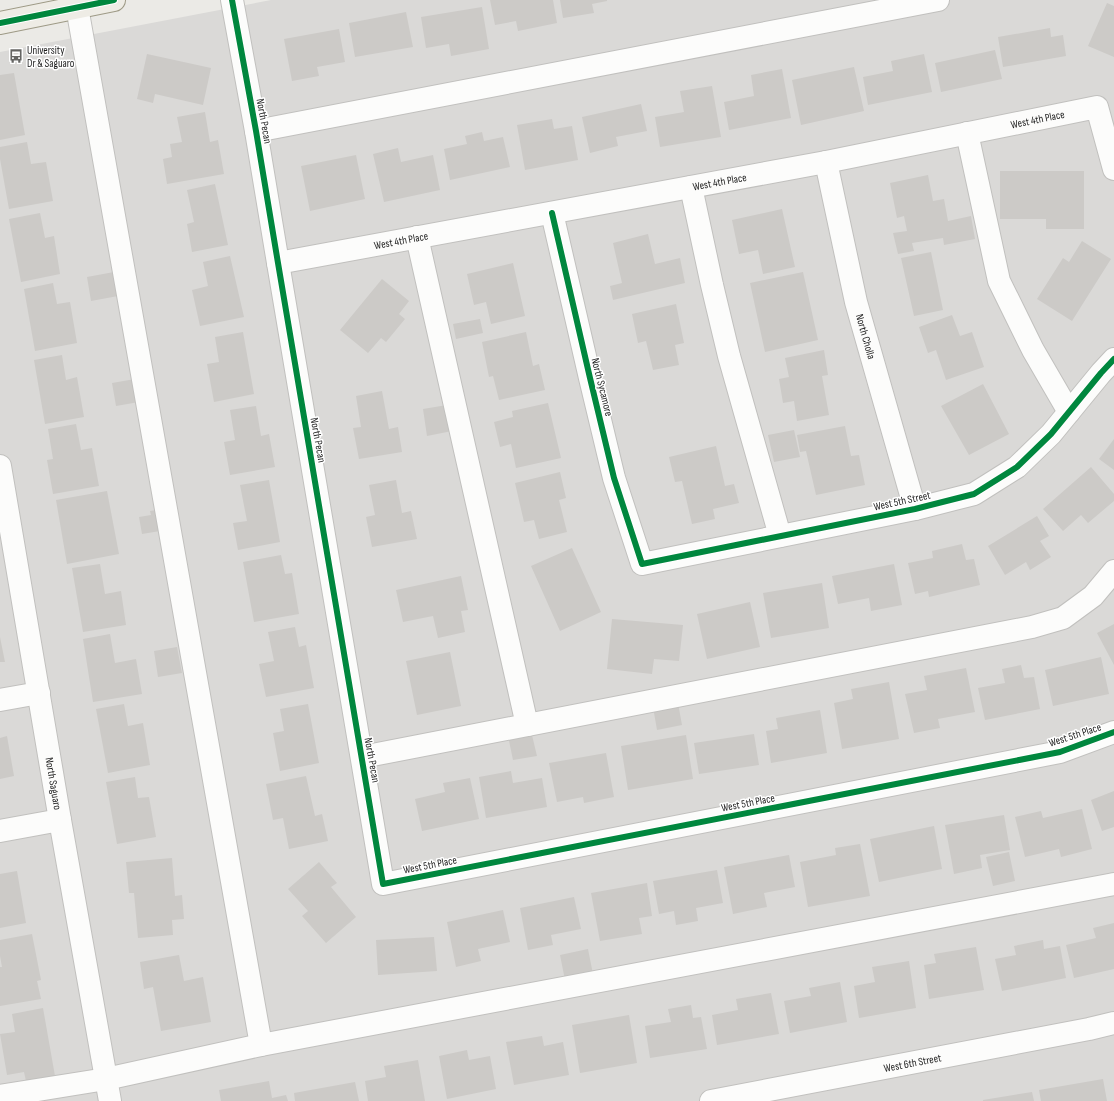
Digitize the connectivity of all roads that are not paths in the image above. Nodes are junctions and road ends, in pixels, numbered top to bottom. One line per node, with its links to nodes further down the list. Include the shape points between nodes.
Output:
1 (114, 0): 4 (main road)
2 (232, 0): 6 (street, North Pecan)
3 (938, 0): 6 (street)
4 (77, 7): 5 (main road); 32 (street)
5 (0, 23)
6 (256, 131): 13 (street, North Pecan)
7 (968, 133): 8 (street, West 4th Place); 9 (street, West 4th Place, via 1097,106); 15 (street, via 999,281 1033,350)
8 (826, 162): 10 (street, West 4th Place); 17 (street, North Cholla, via 856,302)
9 (1114, 169)
10 (691, 187): 11 (street, West 4th Place); 18 (street, via 730,356)
11 (552, 213): 12 (street, West 4th Place); 20 (street, North Sycamore, via 614,478)
12 (417, 237): 13 (street, West 4th Place); 24 (street)
13 (278, 263): 26 (street, North Pecan)
14 (1114, 359): 15 (street, West 5th Street)
15 (1069, 412): 17 (street, West 5th Street, via 1051,434 1017,467 974,494)
16 (0, 466): 19 (street, North Saguaro)
17 (915, 508): 18 (street, West 5th Street)
18 (780, 536): 20 (street, West 5th Street)
19 (8, 557): 22 (street, North Saguaro)
20 (642, 564)
21 (1114, 571): 24 (street, via 1093,596 1063,618 1032,627)
22 (39, 693): 23 (street); 27 (street, North Saguaro)
23 (0, 700)
24 (527, 725): 26 (street)
25 (1114, 732): 29 (street, West 5th Place, via 1060,752)
26 (362, 757): 29 (street, North Pecan)
27 (60, 820): 28 (street); 33 (street, North Saguaro)
28 (0, 831)
29 (383, 884)
30 (1114, 884): 32 (street)
31 (1114, 1022): 36 (street, West 6th Street, via 1089,1029)
32 (261, 1045): 33 (street)
33 (106, 1079): 34 (street); 35 (street, North Saguaro)
34 (0, 1096)
35 (110, 1101)
36 (711, 1101)

